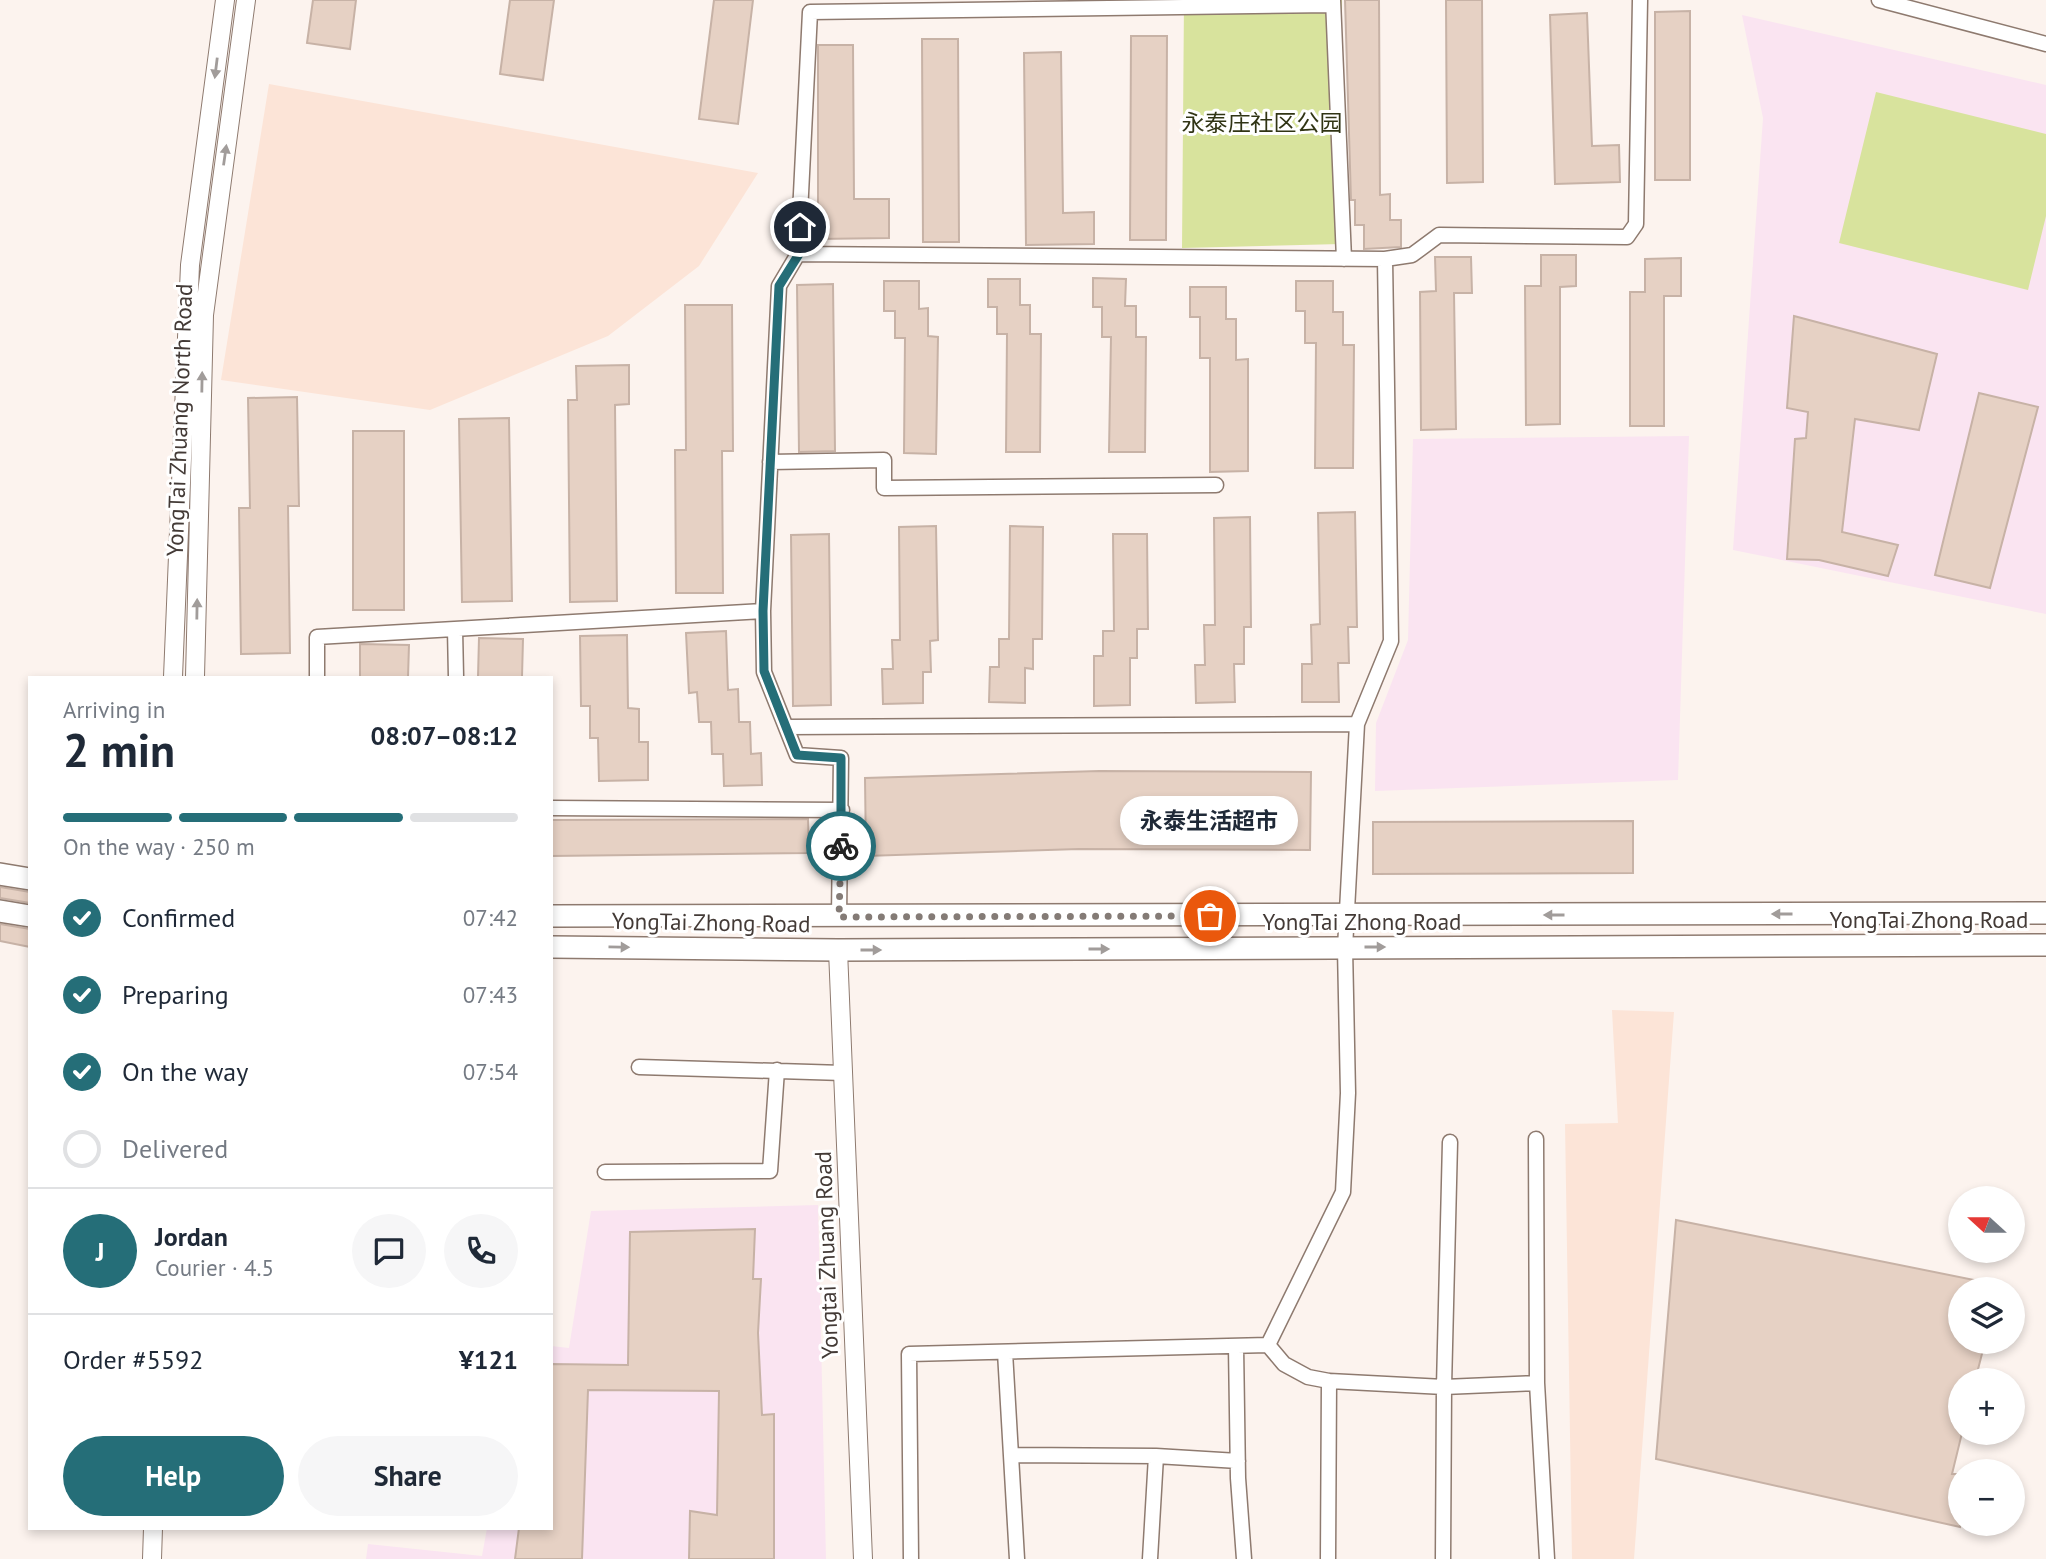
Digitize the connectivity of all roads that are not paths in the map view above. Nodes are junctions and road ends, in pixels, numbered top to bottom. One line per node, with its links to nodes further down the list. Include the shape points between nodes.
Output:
1 (225, 0): 15 (street, YongTai Zhuang North Road, one-way to 15, via 190,265)
2 (246, 0): 16 (street, YongTai Zhuang North Road, one-way to 2, via 204,316)
3 (1332, 0): 6 (street, via 1332,5); 9 (street)
4 (1640, 0): 10 (street, via 1636,224 1627,237 1440,235 1412,255)
5 (1879, 0): 7 (street)
6 (810, 6): 8 (street)
7 (2046, 44)
8 (799, 254): 9 (street); 11 (street, via 779,286)
9 (1344, 259): 10 (street)
10 (1385, 259): 19 (street, via 1391,641)
11 (771, 461): 12 (street, via 884,460 884,488); 13 (street)
12 (1216, 485)
13 (763, 611): 14 (street); 20 (street, via 764,671)
14 (456, 629): 17 (street, via 317,637); 18 (street)
15 (173, 676)
16 (195, 676)
17 (317, 676)
18 (456, 676)
19 (1357, 724): 20 (street); 27 (street)
20 (786, 727): 22 (street, via 797,755 841,758)
21 (553, 808): 22 (street)
22 (842, 810): 30 (street)
23 (0, 874): 24 (main road)
24 (28, 880)
25 (0, 911): 28 (main road)
26 (2046, 913): 27 (main road, YongTai Zhong Road, one-way to 27)
27 (1348, 915): 30 (main road, YongTai Zhong Road); 33 (street)
28 (28, 916)
29 (553, 916): 30 (main road, YongTai Zhong Road)
30 (839, 917)
31 (2046, 945): 33 (main road, YongTai Zhong Road, one-way to 31)
32 (553, 947): 34 (main road, YongTai Zhong Road, one-way to 34)
33 (1345, 948): 34 (main road, YongTai Zhong Road, one-way to 33); 41 (street, via 1348,1093 1343,1192)
34 (838, 950): 37 (street, Yongtai Zhuang Road)
35 (639, 1067): 36 (street)
36 (777, 1070): 37 (street); 40 (street, via 770,1171)
37 (843, 1073): 52 (street, Yongtai Zhuang Road)
38 (1536, 1139): 45 (street)
39 (1450, 1142): 46 (street)
40 (605, 1172)
41 (1268, 1345): 42 (street); 44 (street, via 1284,1364 1308,1377)
42 (1236, 1346): 43 (street); 49 (street)
43 (1005, 1352): 47 (street); 53 (street, via 909,1354)
44 (1329, 1381): 46 (street); 57 (street)
45 (1537, 1383): 46 (street); 59 (street)
46 (1444, 1387): 58 (street)
47 (1013, 1455): 48 (street); 54 (street)
48 (1156, 1456): 49 (street); 55 (street)
49 (1238, 1461): 56 (street)
50 (153, 1530): 51 (street)
51 (152, 1559)
52 (863, 1559)
53 (911, 1559)
54 (1017, 1559)
55 (1150, 1559)
56 (1244, 1559)
57 (1328, 1559)
58 (1443, 1559)
59 (1547, 1559)

